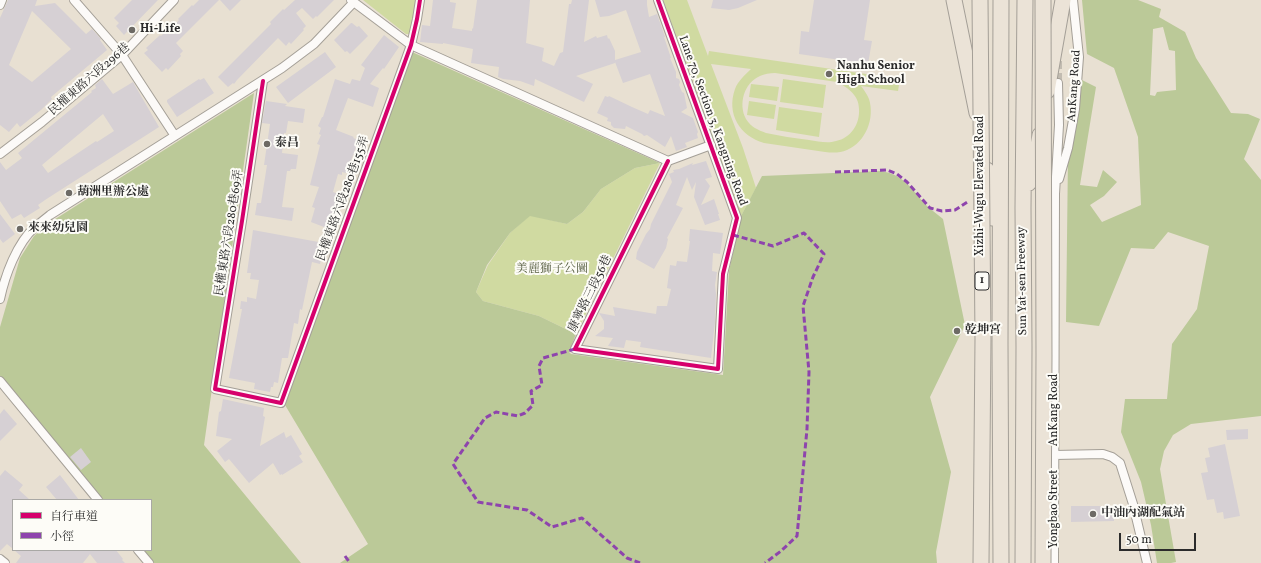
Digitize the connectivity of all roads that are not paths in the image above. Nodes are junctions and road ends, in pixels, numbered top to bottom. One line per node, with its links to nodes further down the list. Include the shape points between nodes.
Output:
1 (2, 0): 14 (street)
2 (74, 0): 16 (street)
3 (174, 0): 16 (street, 民權東路六段296巷)
4 (420, 0): 15 (street, 民權東路六段280巷155弄)
5 (658, 0): 20 (street, Lane 70, Section 3, Kangning Road)
6 (954, 0): 26 (highway, via 987,170)
7 (980, 0): 37 (highway, Xizhi-Wugu Elevated Road / 1, bridge, via 983,339)
8 (1001, 0): 26 (highway, Sun Yat-sen Freeway / 1)
9 (1025, 0): 24 (highway, Sun Yat-sen Freeway)
10 (1043, 0): 40 (highway, bridge)
11 (1063, 0): 24 (highway, via 1037,152)
12 (1074, 0): 23 (street, AnKang Road, via 1079,57 1075,109 1068,148)
13 (352, 1): 15 (street); 17 (street, via 314,44)
14 (0, 5)
15 (411, 45): 22 (street); 30 (street, 民權東路六段280巷155弄, via 281,403)
16 (122, 55): 19 (street); 21 (street, 民權東路六段296巷)
17 (263, 81): 19 (street); 30 (street, 民權東路六段280巷69弄)
18 (1058, 84): 23 (street, AnKang Road, via 1059,125)
19 (175, 136): 25 (street, via 34,227 14,256)
20 (711, 145): 22 (street); 28 (street, Lane 70, Section 3, Kangning Road, via 737,218 723,274)
21 (0, 154)
22 (668, 161): 28 (street, 康寧路三段56巷, via 575,348)
23 (1055, 194): 31 (street, AnKang Road)
24 (1023, 208): 39 (highway, Sun Yat-sen Freeway)
25 (1, 288): 27 (street)
26 (1000, 290): 38 (highway, Sun Yat-sen Freeway / 1)
27 (0, 299)
28 (718, 369)
29 (0, 381): 32 (street)
30 (215, 388)
31 (1055, 455): 41 (street, Yongbao Street); 42 (street, AnKang Road, via 1103,454 1120,463 1133,504)
32 (97, 499)
33 (139, 551): 36 (street)
34 (0, 559): 35 (street)
35 (5, 563)
36 (149, 563)
37 (981, 563)
38 (1001, 563)
39 (1023, 563)
40 (1043, 563)
41 (1054, 563)
42 (1146, 563)

